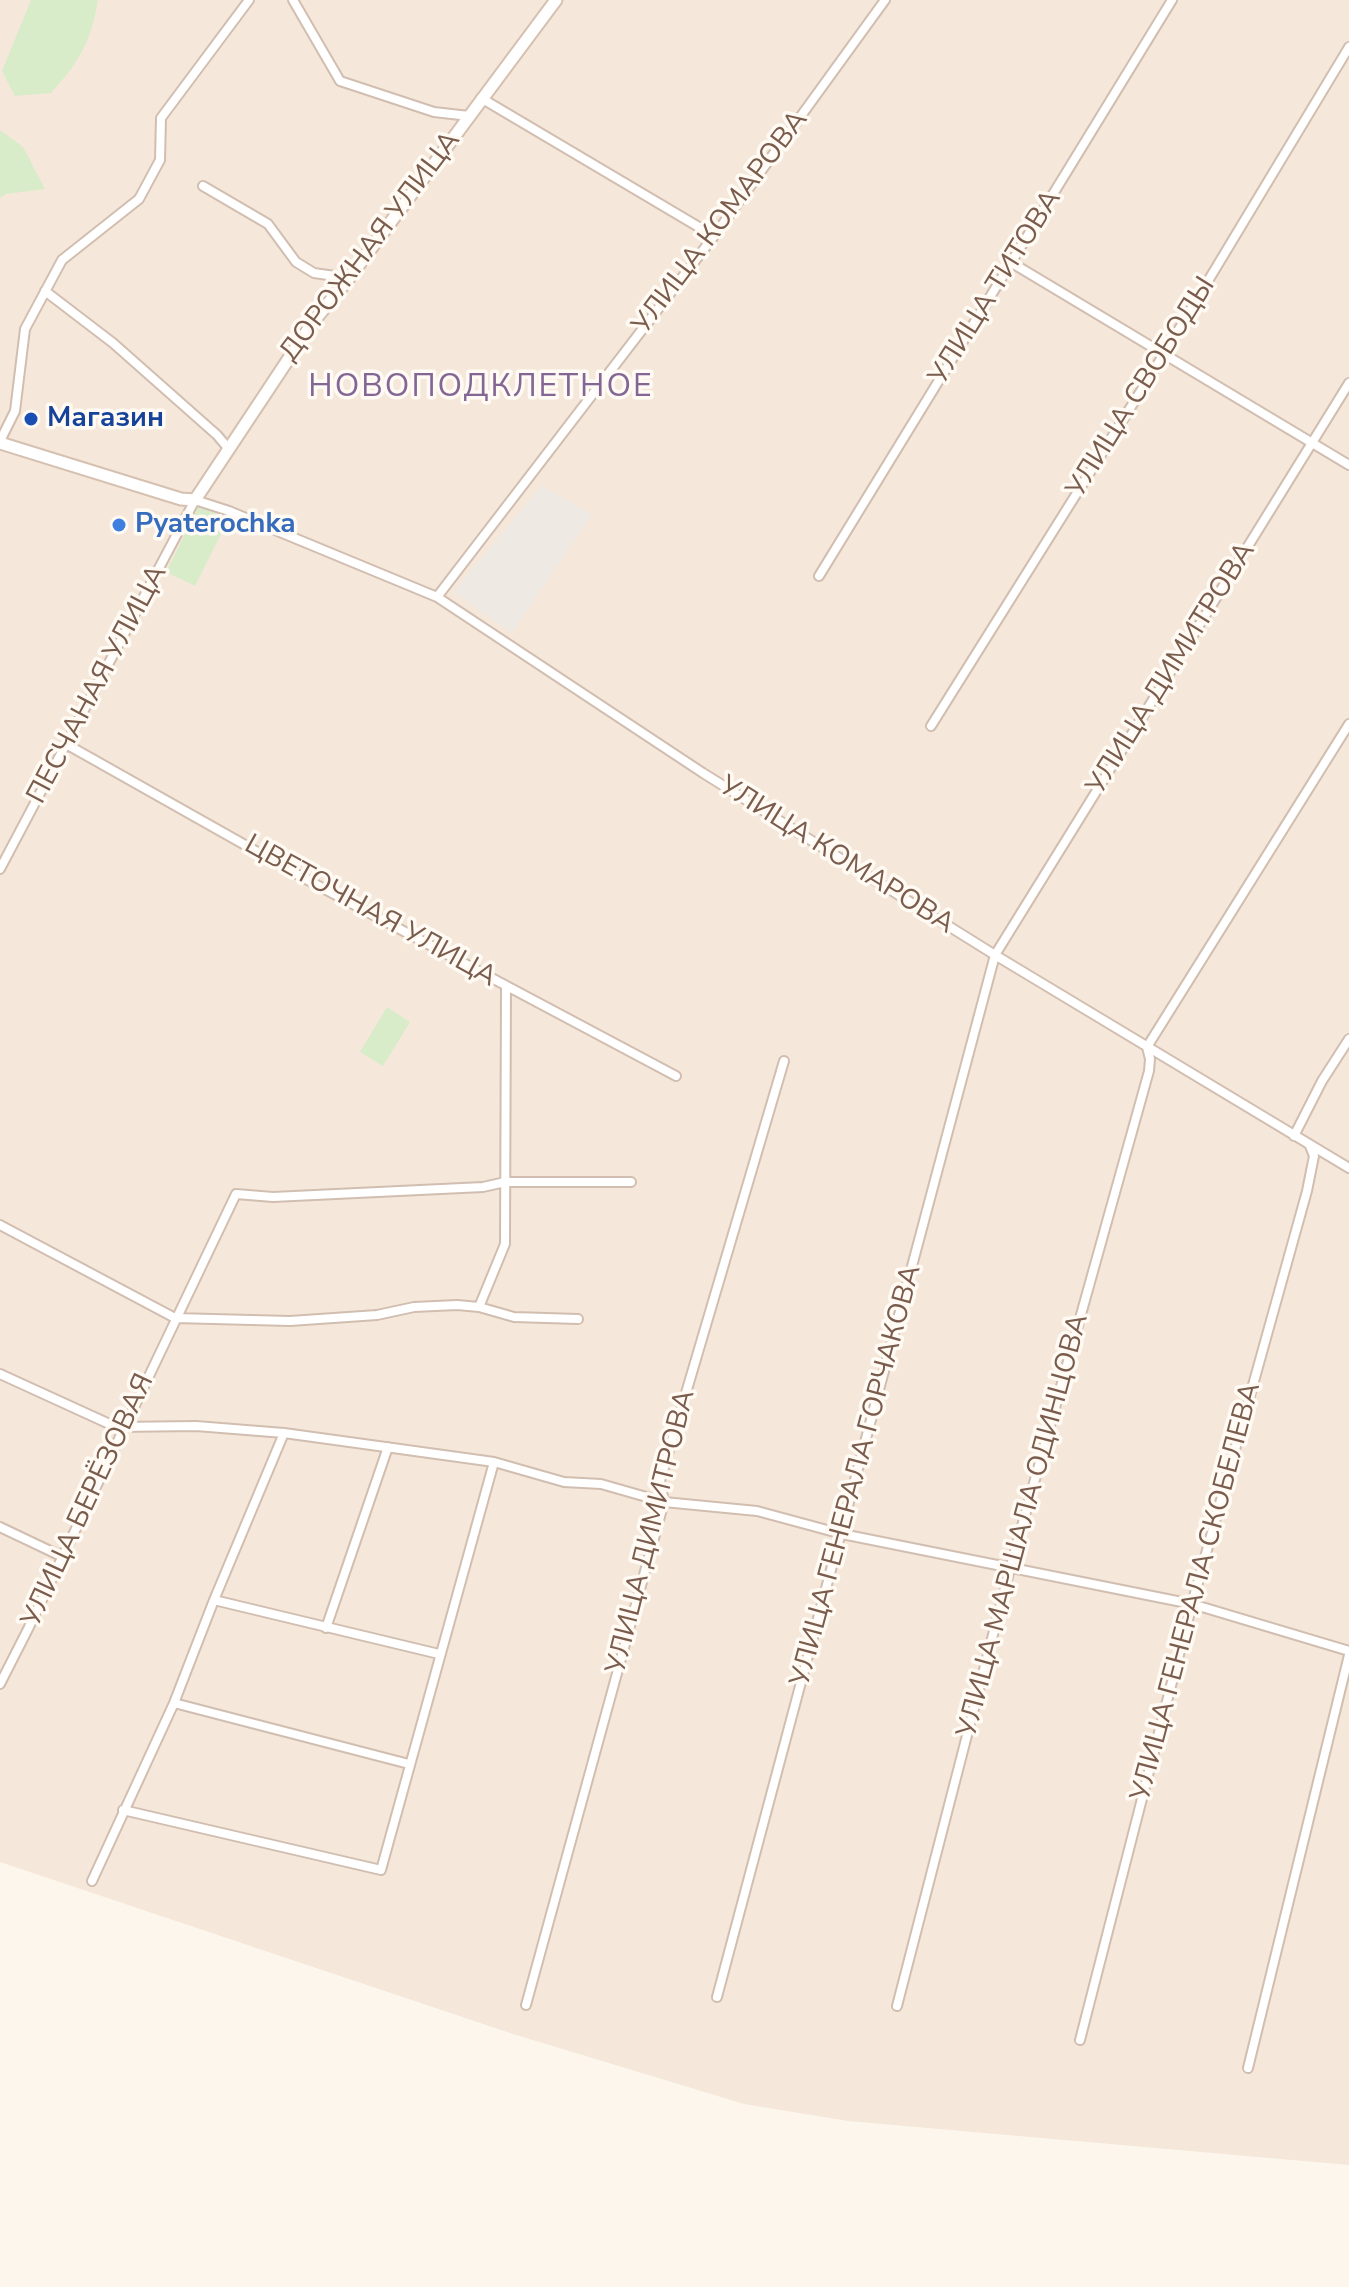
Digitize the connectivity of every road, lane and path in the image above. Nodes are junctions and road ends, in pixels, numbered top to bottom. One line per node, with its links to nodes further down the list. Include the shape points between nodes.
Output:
1 (249, 0): 13 (street, via 161,118 160,160 139,199 62,260)
2 (293, 0): 8 (street, via 340,81 434,112)
3 (556, 0): 7 (street, ДОРОЖНАЯ УЛИЦА)
4 (885, 0): 10 (street, УЛИЦА КОМАРОВА)
5 (1172, 0): 11 (street, УЛИЦА ТИТОВА)
6 (1349, 47): 14 (street, УЛИЦА СВОБОДЫ)
7 (481, 98): 8 (street, ДОРОЖНАЯ УЛИЦА); 10 (street)
8 (469, 116): 12 (street, ДОРОЖНАЯ УЛИЦА)
9 (203, 186): 12 (street, via 268,224 296,262 314,273)
10 (714, 236): 22 (street, УЛИЦА КОМАРОВА)
11 (1012, 263): 14 (street); 21 (street, УЛИЦА ТИТОВА)
12 (349, 278): 18 (street, ДОРОЖНАЯ УЛИЦА)
13 (45, 291): 16 (street, via 25,329 15,411); 18 (street, via 113,343)
14 (1164, 354): 17 (street); 24 (street, УЛИЦА СВОБОДЫ)
15 (1349, 383): 17 (street, УЛИЦА ДИМИТРОВА)
16 (0, 442): 20 (street)
17 (1311, 444): 19 (street); 27 (street, УЛИЦА ДИМИТРОВА)
18 (228, 448): 20 (street, ДОРОЖНАЯ УЛИЦА)
19 (1349, 465)
20 (195, 500): 22 (street, УЛИЦА КОМАРОВА); 25 (street, ПЕСЧАНАЯ УЛИЦА)
21 (819, 576)
22 (437, 597): 27 (street, УЛИЦА КОМАРОВА, via 703,773)
23 (1349, 724): 30 (street)
24 (931, 726)
25 (66, 744): 26 (street, ПЕСЧАНАЯ УЛИЦА); 28 (street, ЦВЕТОЧНАЯ УЛИЦА)
26 (0, 869)
27 (995, 955): 30 (street, УЛИЦА КОМАРОВА); 49 (street, УЛИЦА ГЕНЕРАЛА ГОРЧАКОВА)
28 (506, 987): 32 (street, ЦВЕТОЧНАЯ УЛИЦА); 36 (street)
29 (1349, 1039): 33 (street)
30 (1147, 1047): 33 (street, УЛИЦА КОМАРОВА); 51 (street, УЛИЦА МАРШАЛА ОДИНЦОВА, via 1149,1071)
31 (784, 1061): 47 (street, УЛИЦА ДИМИТРОВА, via 660,1481)
32 (676, 1076)
33 (1294, 1136): 34 (street, УЛИЦА КОМАРОВА)
34 (1310, 1146): 35 (street, УЛИЦА КОМАРОВА); 53 (street, УЛИЦА ГЕНЕРАЛА СКОБЕЛЕВА, via 1314,1156 1307,1191)
35 (1349, 1168)
36 (505, 1182): 37 (street); 39 (street, via 504,1252); 40 (street, УЛИЦА БЕРЁЗОВАЯ, via 273,1197 236,1194)
37 (631, 1182)
38 (0, 1225): 40 (street)
39 (479, 1307): 40 (street, via 414,1307 290,1321); 41 (street, via 514,1317)
40 (175, 1318): 43 (street, УЛИЦА БЕРЁЗОВАЯ)
41 (578, 1319)
42 (0, 1374): 43 (street)
43 (125, 1427): 44 (street); 50 (street, УЛИЦА БЕРЁЗОВАЯ)
44 (284, 1433): 45 (street); 52 (street)
45 (388, 1447): 46 (street); 54 (street)
46 (494, 1462): 47 (street); 56 (street)
47 (664, 1502): 49 (street, via 757,1511); 64 (street, УЛИЦА ДИМИТРОВА)
48 (0, 1527): 50 (street)
49 (842, 1534): 51 (street); 63 (street, УЛИЦА ГЕНЕРАЛА ГОРЧАКОВА)
50 (63, 1557): 57 (street, УЛИЦА БЕРЁЗОВАЯ)
51 (1010, 1569): 53 (street); 65 (street, УЛИЦА МАРШАЛА ОДИНЦОВА)
52 (214, 1600): 54 (street); 59 (street)
53 (1192, 1604): 55 (street); 66 (street, УЛИЦА ГЕНЕРАЛА СКОБЕЛЕВА)
54 (326, 1628): 56 (street)
55 (1349, 1653): 67 (street)
56 (439, 1654): 60 (street)
57 (3, 1672): 58 (street, УЛИЦА БЕРЁЗОВАЯ)
58 (0, 1684)
59 (174, 1703): 60 (street); 61 (street)
60 (409, 1764): 61 (street, via 381,1870)
61 (123, 1810): 62 (street)
62 (92, 1881)
63 (717, 1997)
64 (526, 2005)
65 (897, 2006)
66 (1080, 2040)
67 (1248, 2068)

